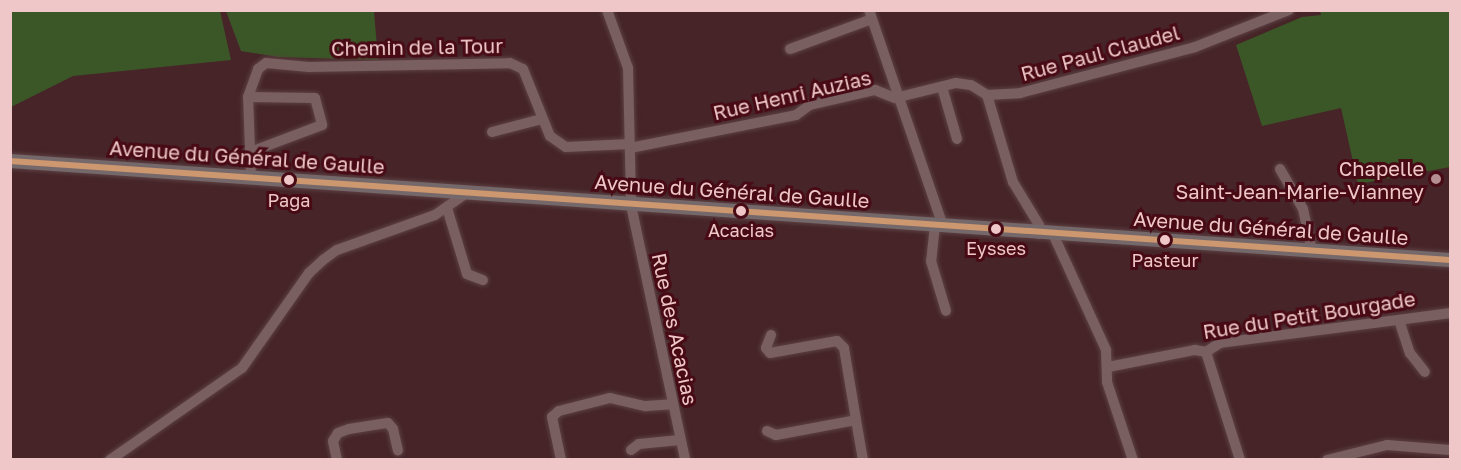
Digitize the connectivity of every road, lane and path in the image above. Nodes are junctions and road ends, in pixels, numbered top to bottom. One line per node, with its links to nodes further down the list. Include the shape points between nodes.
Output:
1 (608, 10): 12 (street, Rue des Acacias, via 628,68)
2 (1289, 10): 6 (street, Rue Paul Claudel, via 1195,47 1020,93)
3 (871, 15): 4 (street); 8 (street)
4 (790, 49)
5 (942, 87): 6 (street, Rue Henri Auzias, via 971,85); 8 (street, Rue Henri Auzias); 11 (street)
6 (987, 95): 21 (street, via 1013,182)
7 (248, 97): 9 (street, Chemin de la Tour, via 258,69 266,63 510,63 523,69); 13 (street); 13 (street, via 315,98 322,125)
8 (900, 97): 12 (street, Rue Henri Auzias, via 875,90 810,105 796,115); 20 (street)
9 (542, 119): 10 (street); 12 (street, Chemin de la Tour, via 550,136 566,147)
10 (492, 132)
11 (957, 139)
12 (630, 146): 18 (street, Rue des Acacias)
13 (250, 152): 16 (street)
14 (10, 161): 16 (main road, Avenue du Général de Gaulle)
15 (1280, 169): 22 (street, via 1303,209)
16 (251, 177): 17 (main road, Avenue du Général de Gaulle)
17 (468, 192): 18 (main road, Avenue du Général de Gaulle); 19 (street)
18 (631, 205): 20 (main road, Avenue du Général de Gaulle); 32 (street, Rue des Acacias)
19 (447, 208): 24 (street, via 467,274); 39 (street, via 337,250 323,260 309,273 242,368)
20 (939, 226): 21 (main road, Avenue du Général de Gaulle); 25 (street, via 930,261)
21 (1046, 234): 22 (main road, Avenue du Général de Gaulle); 30 (street, via 1097,327)
22 (1312, 251): 23 (main road, Avenue du Général de Gaulle)
23 (1450, 260)
24 (483, 280)
25 (946, 311)
26 (1450, 313): 27 (street, Rue du Petit Bourgade)
27 (1399, 320): 29 (street, Rue du Petit Bourgade, via 1220,343); 31 (street, via 1410,353)
28 (771, 335): 33 (street, via 766,348 770,352 837,341 844,348)
29 (1206, 352): 30 (street, Rue du Petit Bourgade); 45 (street)
30 (1108, 367): 44 (street, via 1107,382)
31 (1425, 372)
32 (672, 404): 35 (street, Rue des Acacias); 41 (street, via 646,406 610,398 559,411 552,417)
33 (856, 420): 34 (street, via 776,435); 43 (street)
34 (767, 431)
35 (680, 440): 37 (street, via 639,444); 42 (street, Rue des Acacias)
36 (398, 450): 40 (street, via 393,429 387,423 338,433 333,441)
37 (631, 450)
38 (1445, 453): 46 (street, via 1387,445)
39 (110, 459)
40 (337, 459)
41 (561, 459)
42 (685, 459)
43 (863, 459)
44 (1132, 459)
45 (1240, 459)
46 (1327, 459)

